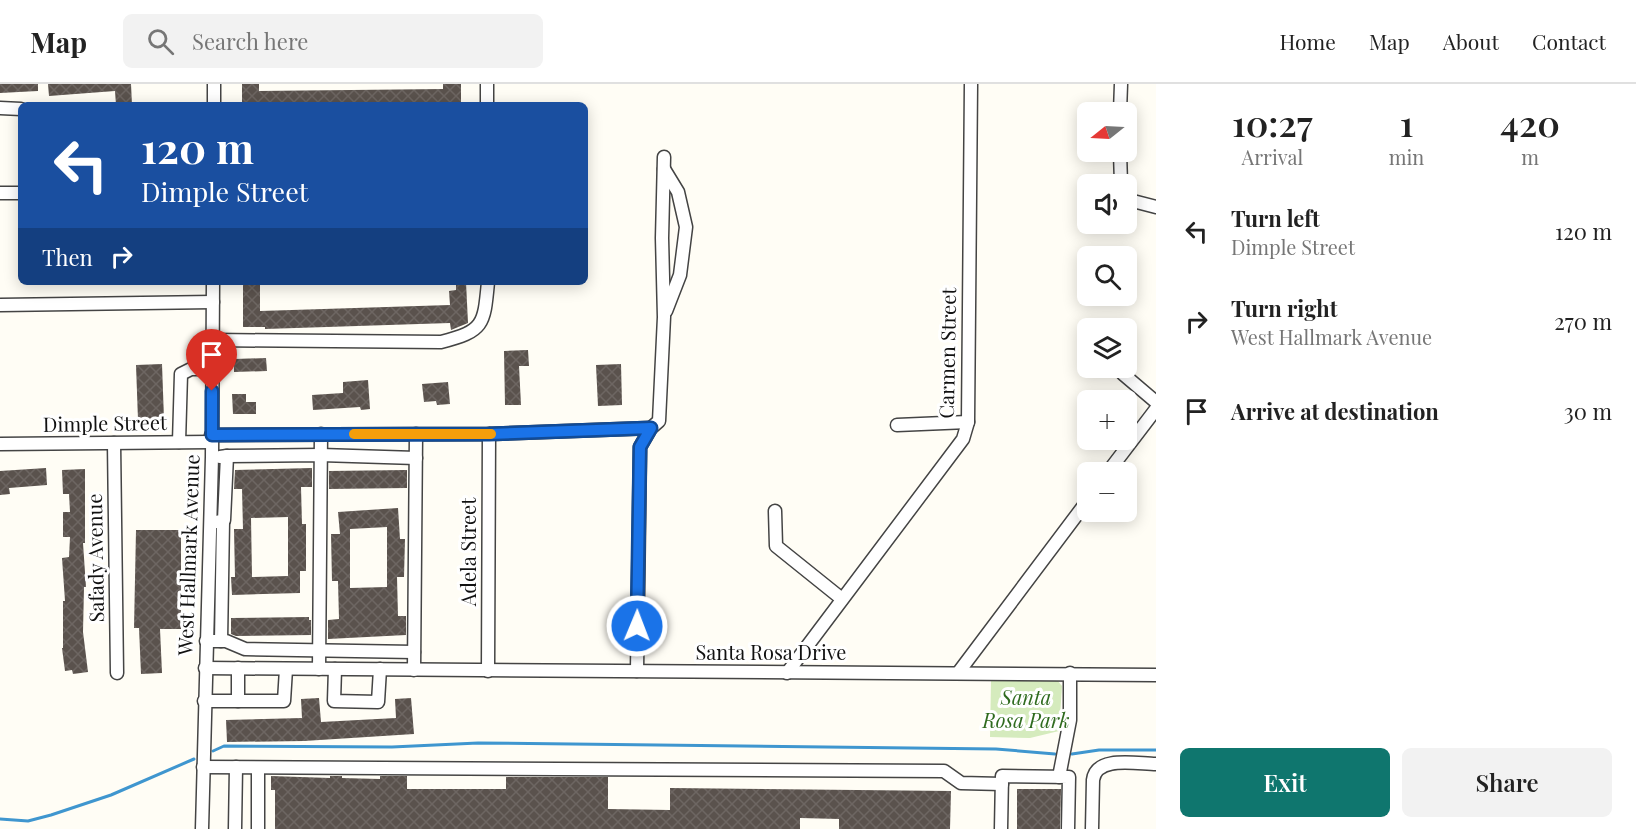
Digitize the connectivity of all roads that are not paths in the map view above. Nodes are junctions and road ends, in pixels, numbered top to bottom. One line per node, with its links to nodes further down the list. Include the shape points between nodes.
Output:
1 (214, 84): 5 (street)
2 (487, 84): 6 (street)
3 (970, 84): 24 (street, Carmen Street)
4 (1120, 84): 7 (street)
5 (214, 102)
6 (487, 102)
7 (1120, 102)
8 (0, 108): 9 (street)
9 (18, 109)
10 (0, 193): 11 (street)
11 (18, 193)
12 (1137, 202): 13 (street)
13 (1156, 207)
14 (213, 285): 16 (street, West Hallmark Avenue)
15 (488, 285): 19 (street, via 486,309 479,324 467,336 441,342)
16 (213, 302): 17 (street); 19 (street, West Hallmark Avenue)
17 (0, 304)
18 (664, 318): 18 (street, via 662,238 664,163 678,192 686,227 680,275); 26 (street, via 659,421)
19 (213, 340): 20 (street, West Hallmark Avenue)
20 (212, 369): 30 (street, West Hallmark Avenue); 31 (street, via 191,369 181,374)
21 (1128, 378): 22 (street)
22 (1156, 402)
23 (1156, 409): 38 (street)
24 (968, 422): 25 (street); 43 (street, Carmen Street, via 963,439)
25 (897, 425)
26 (651, 428): 29 (street, Dimple Street); 56 (street, via 640,447)
27 (321, 434): 28 (street, Dimple Street); 30 (street, Dimple Street); 34 (street)
28 (416, 434): 29 (street, Dimple Street); 37 (street)
29 (489, 434): 55 (street, Adela Street)
30 (211, 438): 31 (street, Dimple Street); 36 (street, West Hallmark Avenue)
31 (179, 442): 32 (street, Dimple Street)
32 (114, 443): 33 (street, Dimple Street); 57 (street, Safady Avenue)
33 (0, 444)
34 (321, 455): 35 (street); 37 (street); 46 (street)
35 (226, 456): 36 (street); 41 (street)
36 (212, 457): 42 (street, West Hallmark Avenue)
37 (416, 458): 47 (street)
38 (1116, 462)
39 (775, 511): 43 (street, via 776,546)
40 (1077, 515): 59 (street)
41 (223, 521): 42 (street); 45 (street)
42 (209, 523): 44 (street, West Hallmark Avenue)
43 (842, 599): 58 (street, Carmen Street)
44 (206, 641): 45 (street); 48 (street, West Hallmark Avenue)
45 (221, 641): 46 (street, via 245,650)
46 (319, 651): 47 (street); 51 (street)
47 (414, 652): 54 (street)
48 (205, 668): 49 (street, Santa Rosa Drive); 62 (street, West Hallmark Avenue)
49 (238, 668): 50 (street, Santa Rosa Drive); 63 (street)
50 (286, 669): 51 (street, Santa Rosa Drive); 63 (street, via 284,701)
51 (319, 669): 52 (street, Santa Rosa Drive)
52 (334, 669): 53 (street, Santa Rosa Drive); 53 (street, via 334,701 378,702)
53 (380, 669): 54 (street, Santa Rosa Drive)
54 (414, 670): 55 (street, Santa Rosa Drive)
55 (488, 671): 56 (street, Santa Rosa Drive)
56 (637, 671): 58 (street, Santa Rosa Drive)
57 (117, 673)
58 (788, 673): 59 (street, Santa Rosa Drive)
59 (957, 673): 60 (street, Santa Rosa Drive)
60 (1070, 673): 61 (street, Santa Rosa Drive); 68 (street, via 1070,720)
61 (1156, 675)
62 (204, 701): 63 (street); 65 (street, West Hallmark Avenue)
63 (238, 701)
64 (1156, 764): 75 (street, via 1109,763 1099,768 1093,780)
65 (203, 767): 66 (street); 70 (street, West Hallmark Avenue)
66 (236, 767): 67 (street); 71 (street)
67 (258, 768): 69 (street, via 944,771 961,783); 72 (street)
68 (1060, 771): 69 (street, via 1002,776); 74 (street, via 1069,777)
69 (1002, 783): 73 (street)
70 (202, 829)
71 (235, 829)
72 (258, 829)
73 (1001, 829)
74 (1068, 829)
75 (1092, 829)

